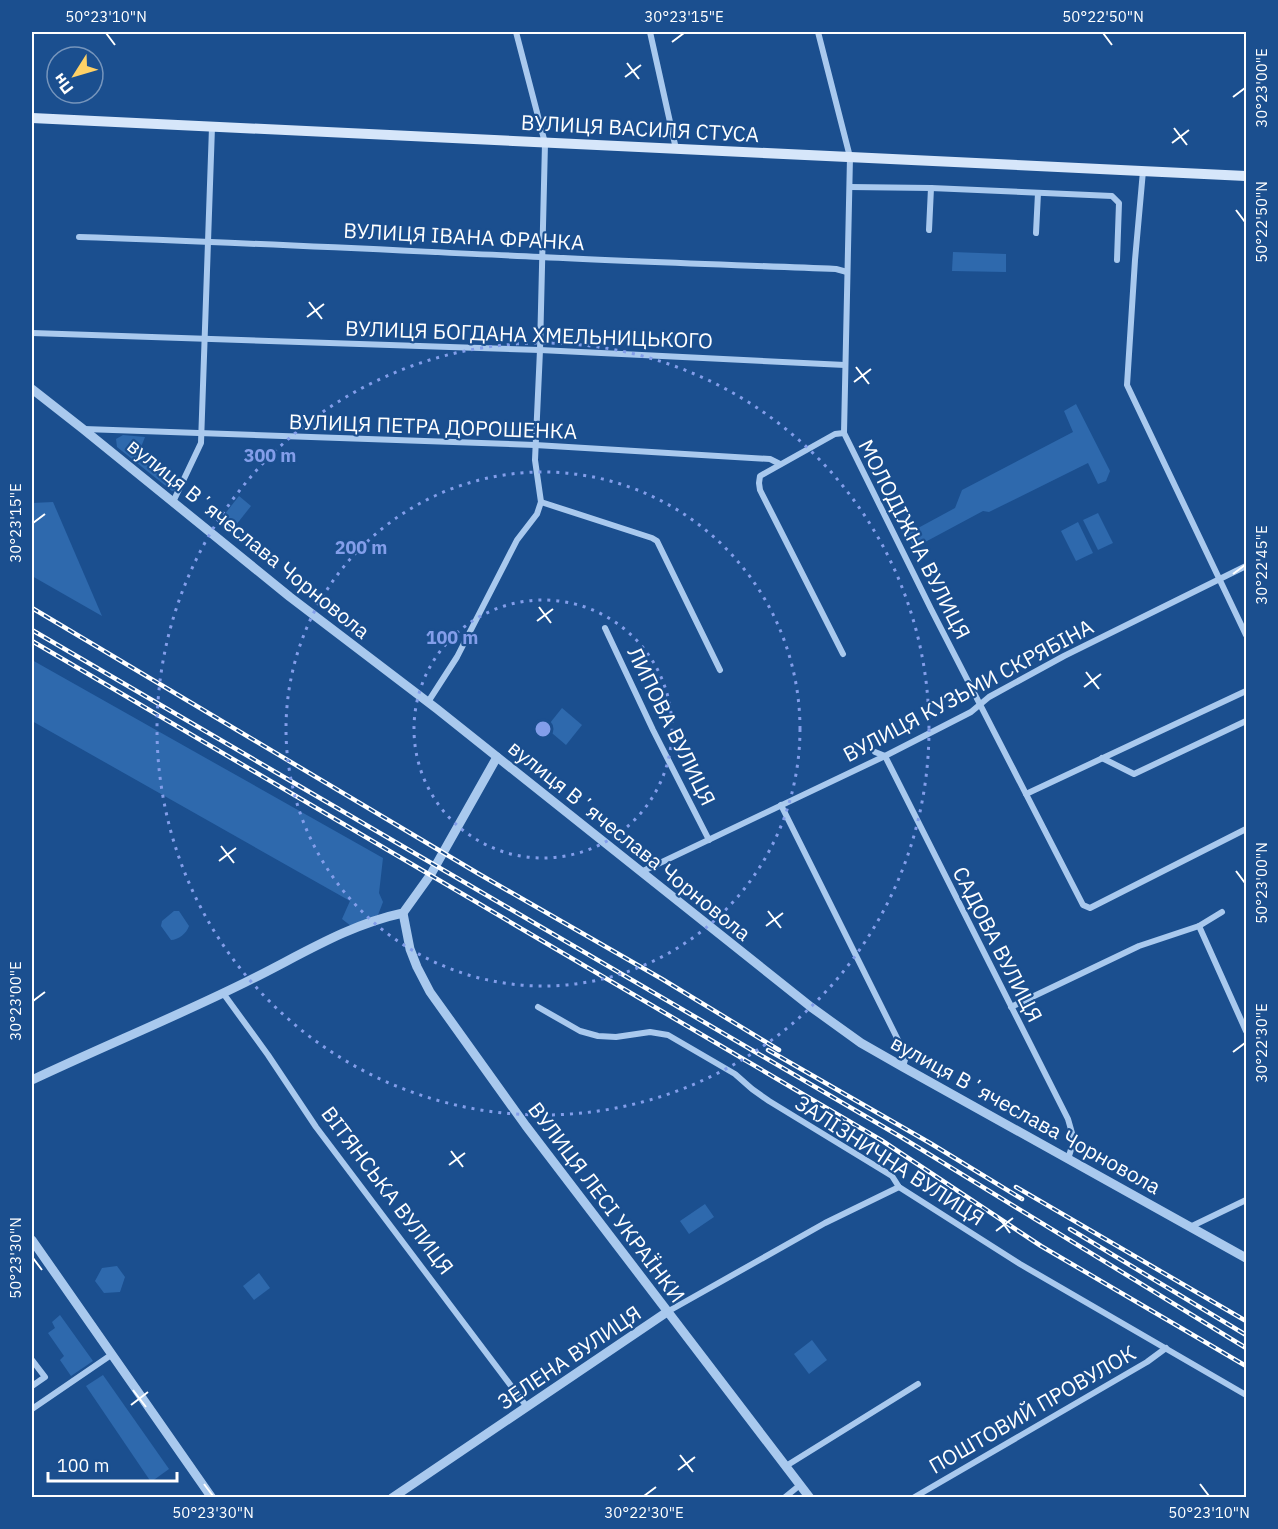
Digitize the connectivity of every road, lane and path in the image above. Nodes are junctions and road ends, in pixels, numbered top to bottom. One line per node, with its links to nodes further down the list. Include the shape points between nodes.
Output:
1 (516, 32): 6 (street)
2 (650, 32): 7 (street)
3 (818, 32): 8 (street, МОЛОДІЖНА ВУЛИЦЯ)
4 (32, 118): 5 (main road, ВУЛИЦЯ ВАСИЛЯ СТУСА)
5 (212, 127): 6 (main road, ВУЛИЦЯ ВАСИЛЯ СТУСА); 17 (street)
6 (545, 143): 7 (main road, ВУЛИЦЯ ВАСИЛЯ СТУСА); 18 (street)
7 (676, 149): 8 (main road, ВУЛИЦЯ ВАСИЛЯ СТУСА)
8 (850, 157): 9 (main road, ВУЛИЦЯ ВАСИЛЯ СТУСА); 11 (street, МОЛОДІЖНА ВУЛИЦЯ)
9 (1143, 171): 10 (main road, ВУЛИЦЯ ВАСИЛЯ СТУСА); 34 (street, via 1127,385)
10 (1246, 176)
11 (850, 187): 12 (street); 20 (street, МОЛОДІЖНА ВУЛИЦЯ)
12 (931, 188): 13 (street); 14 (street)
13 (1038, 193): 15 (street); 19 (street, via 1112,196 1119,203)
14 (929, 230)
15 (1036, 233)
16 (79, 237): 17 (street, ВУЛИЦЯ ІВАНА ФРАНКА)
17 (208, 241): 18 (street, ВУЛИЦЯ ІВАНА ФРАНКА); 22 (street)
18 (543, 258): 20 (street, ВУЛИЦЯ ІВАНА ФРАНКА); 23 (street)
19 (1117, 260)
20 (847, 272): 24 (street, МОЛОДІЖНА ВУЛИЦЯ)
21 (32, 333): 22 (street, ВУЛИЦЯ БОГДАНА ХМЕЛЬНИЦЬКОГО)
22 (204, 337): 23 (street, ВУЛИЦЯ БОГДАНА ХМЕЛЬНИЦЬКОГО); 27 (street)
23 (540, 350): 24 (street, ВУЛИЦЯ БОГДАНА ХМЕЛЬНИЦЬКОГО); 29 (street)
24 (845, 365): 28 (street, МОЛОДІЖНА ВУЛИЦЯ)
25 (32, 389): 26 (street, вулиця Вʼячеслава Чорновола)
26 (83, 429): 27 (street, ВУЛИЦЯ ПЕТРА ДОРОШЕНКА); 31 (street, вулиця Вʼячеслава Чорновола)
27 (201, 433): 29 (street, ВУЛИЦЯ ПЕТРА ДОРОШЕНКА); 31 (street, via 198,449)
28 (844, 433): 30 (street, via 835,434); 41 (street, МОЛОДІЖНА ВУЛИЦЯ)
29 (535, 445): 30 (street, ВУЛИЦЯ ПЕТРА ДОРОШЕНКА, via 752,457); 32 (street)
30 (780, 464): 37 (street, via 760,476 760,490)
31 (173, 502): 40 (street, вулиця Вʼячеслава Чорновола)
32 (541, 502): 38 (street, via 657,541); 40 (street, via 457,657)
33 (1246, 566): 34 (street, ВУЛИЦЯ КУЗЬМИ СКРЯБІНА)
34 (1219, 579): 36 (street); 41 (street, ВУЛИЦЯ КУЗЬМИ СКРЯБІНА, via 1064,656)
35 (605, 628): 50 (street, ЛИПОВА ВУЛИЦЯ)
36 (1246, 635)
37 (843, 654)
38 (720, 670)
39 (1246, 691): 46 (street)
40 (428, 702): 45 (street, вулиця Вʼячеслава Чорновола)
41 (980, 704): 44 (street, ВУЛИЦЯ КУЗЬМИ СКРЯБІНА); 47 (street, МОЛОДІЖНА ВУЛИЦЯ)
42 (1246, 721): 46 (street, via 1134,774)
43 (875, 752): 44 (street)
44 (885, 756): 48 (street, ВУЛИЦЯ КУЗЬМИ СКРЯБІНА); 57 (street, САДОВА ВУЛИЦЯ)
45 (497, 757): 51 (street, вулиця Вʼячеслава Чорновола); 53 (street)
46 (1102, 758): 47 (street)
47 (1026, 794): 49 (street, МОЛОДІЖНА ВУЛИЦЯ, via 1083,905 1090,908)
48 (781, 806): 50 (street, ВУЛИЦЯ КУЗЬМИ СКРЯБІНА); 59 (street, via 906,1056)
49 (1246, 829)
50 (709, 840): 51 (street, ВУЛИЦЯ КУЗЬМИ СКРЯБІНА)
51 (640, 872): 59 (street, вулиця Вʼячеслава Чорновола, via 811,1007)
52 (1222, 912): 54 (street)
53 (403, 913): 55 (street, via 351,929); 67 (street, ВУЛИЦЯ ЛЕСІ УКРАЇНКИ, via 410,949 430,992)
54 (1199, 926): 57 (street, via 1139,946); 58 (street)
55 (223, 993): 60 (street); 74 (street, ВІТЯНСЬКА ВУЛИЦЯ, via 316,1127)
56 (538, 1007): 62 (street, ЗАЛІЗНИЧНА ВУЛИЦЯ, via 580,1031 598,1036 650,1032 668,1035 891,1176)
57 (1011, 1007): 61 (street, САДОВА ВУЛИЦЯ, via 1068,1119 1074,1140)
58 (1246, 1031)
59 (903, 1067): 61 (street, вулиця Вʼячеслава Чорновола)
60 (32, 1080)
61 (1068, 1159): 64 (street, вулиця Вʼячеслава Чорновола)
62 (899, 1187): 67 (street, ЗЕЛЕНА ВУЛИЦЯ); 68 (street, ЗАЛІЗНИЧНА ВУЛИЦЯ, via 1020,1264)
63 (1246, 1200): 64 (street)
64 (1190, 1227): 66 (street, вулиця Вʼячеслава Чорновола)
65 (32, 1240): 69 (street)
66 (1246, 1258)
67 (667, 1312): 74 (street, ЗЕЛЕНА ВУЛИЦЯ); 76 (street, ВУЛИЦЯ ЛЕСІ УКРАЇНКИ)
68 (1166, 1348): 73 (street, ЗАЛІЗНИЧНА ВУЛИЦЯ); 82 (street, ПОШТОВИЙ ПРОВУЛОК)
69 (111, 1355): 75 (street); 78 (street)
70 (32, 1360): 72 (street, via 45,1377)
71 (918, 1384): 76 (street)
72 (32, 1386)
73 (1246, 1395)
74 (527, 1407): 79 (street, ЗЕЛЕНА ВУЛИЦЯ)
75 (32, 1409)
76 (786, 1466): 77 (street, ВУЛИЦЯ ЛЕСІ УКРАЇНКИ)
77 (801, 1485): 80 (street); 81 (street, ВУЛИЦЯ ЛЕСІ УКРАЇНКИ)
78 (212, 1497)
79 (392, 1497)
80 (784, 1497)
81 (810, 1497)
82 (913, 1497)

